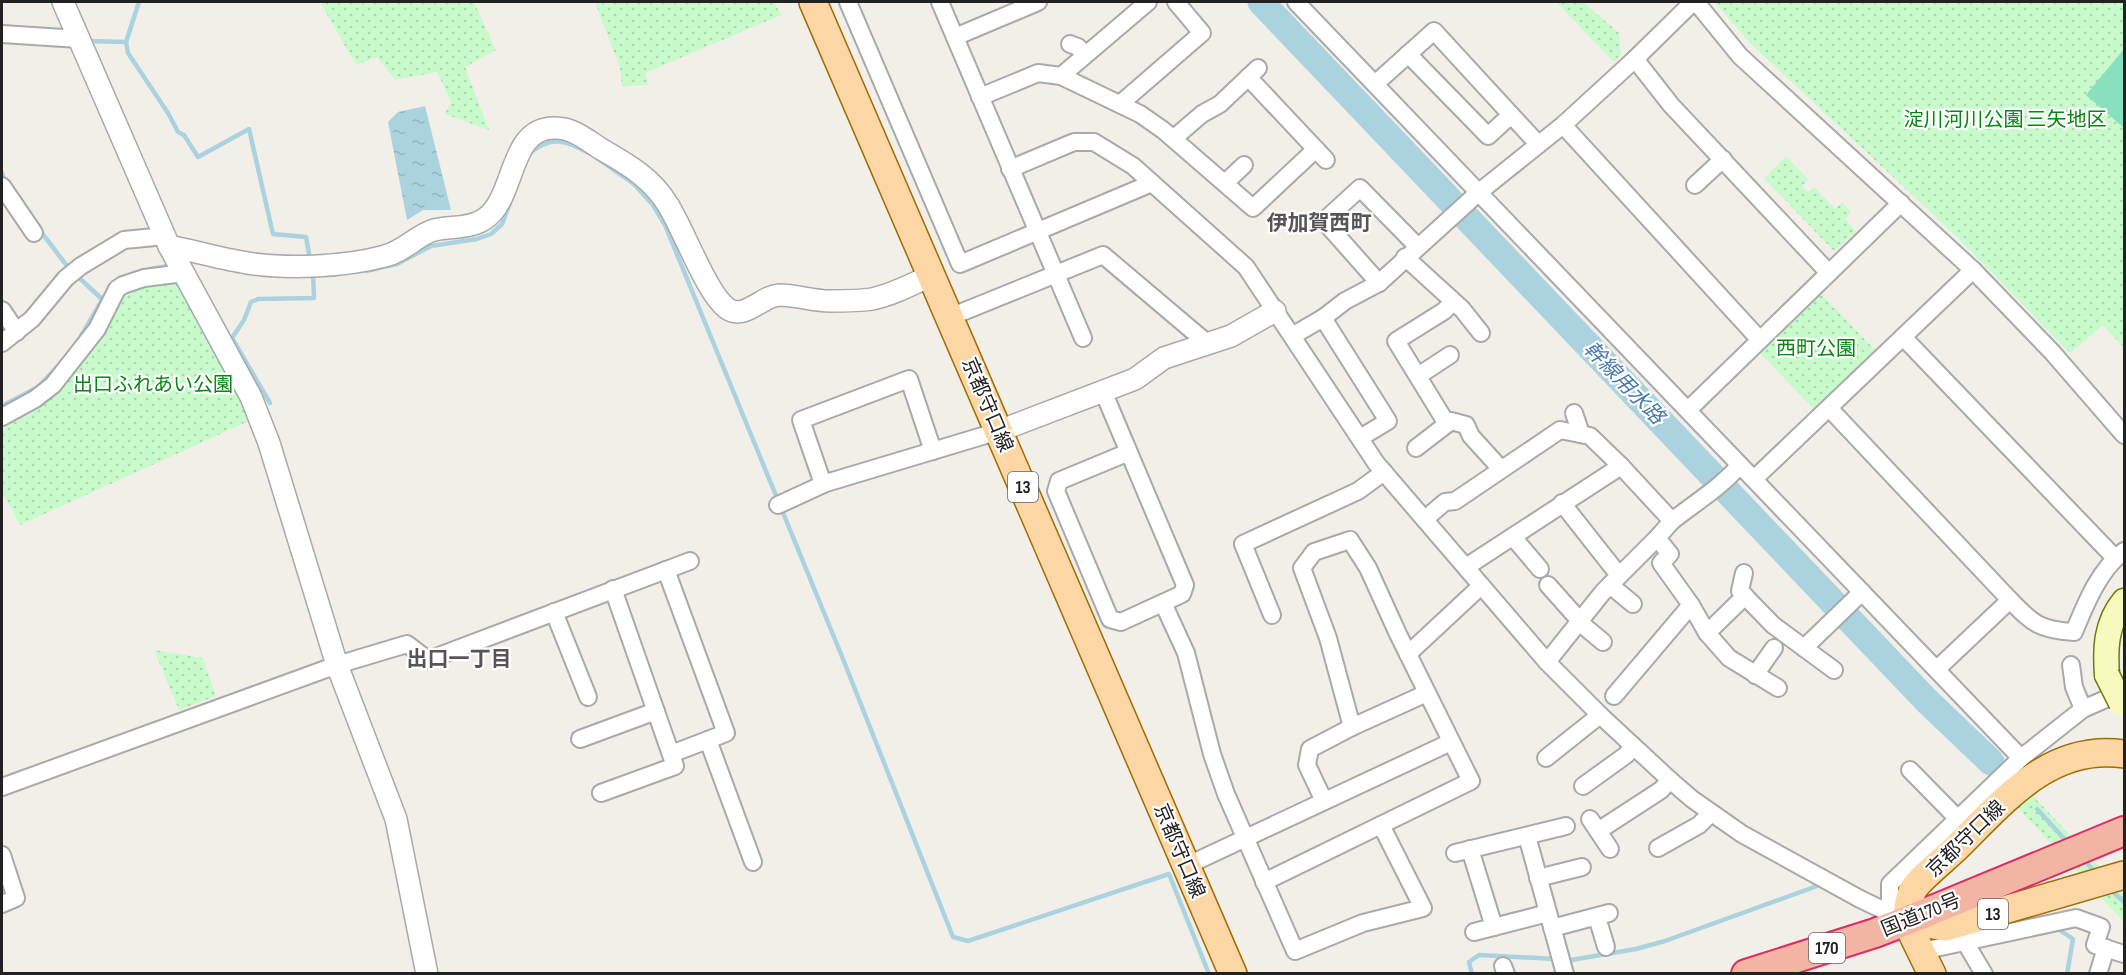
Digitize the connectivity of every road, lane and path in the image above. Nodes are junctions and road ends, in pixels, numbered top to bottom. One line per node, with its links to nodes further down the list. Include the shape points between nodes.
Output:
1 (63, 2): 12 (street)
2 (813, 2): 41 (main road, 京都守口線 / 13)
3 (940, 2): 11 (street)
4 (1038, 2): 11 (street)
5 (1148, 2): 15 (street)
6 (1176, 2): 20 (street, via 1202,33)
7 (1296, 2): 18 (street)
8 (1695, 2): 16 (street); 33 (street, via 1740,56)
9 (854, 4): 34 (street, via 960,264)
10 (2, 34): 12 (street)
11 (955, 38): 19 (street)
12 (79, 39): 37 (street)
13 (1070, 44): 15 (street)
14 (1408, 54): 18 (street); 21 (street, via 1488,136); 21 (street, via 1434,31)
15 (1085, 55): 17 (street)
16 (1635, 59): 22 (street); 25 (street, via 1671,105)
17 (1061, 75): 19 (street, via 1038,73); 20 (street)
18 (1375, 84): 32 (street)
19 (980, 97): 27 (street)
20 (1120, 104): 23 (street)
21 (1511, 115): 24 (street)
22 (1563, 125): 24 (street); 53 (street)
23 (1174, 138): 29 (street); 29 (street, via 1253,73 1321,154 1253,208)
24 (1538, 144): 32 (street)
25 (1723, 159): 30 (street); 39 (street)
26 (1244, 165): 29 (street)
27 (1010, 169): 28 (street, via 1074,142 1094,142); 34 (street)
28 (1152, 183): 34 (street); 45 (street, via 1246,267)
29 (1225, 183)
30 (1695, 185)
31 (2, 186): 35 (street)
32 (1478, 193): 36 (street); 60 (street)
33 (1901, 203): 38 (street); 39 (street)
34 (1037, 231): 40 (street)
35 (34, 233)
36 (1411, 252): 42 (street); 42 (street, via 1360,188 1324,221); 43 (street)
37 (176, 257): 41 (street, via 302,266 388,256 432,231 471,226 485,219 498,207 521,148 530,136 555,128 570,130 652,183 682,228 711,290 730,310 739,312 777,295 829,301 872,298); 48 (street, via 124,240 66,278); 62 (street, via 117,290 97,329 53,385); 109 (street, via 251,397 269,442)
38 (1973, 270): 51 (street); 66 (street)
39 (1829, 273): 53 (street)
40 (1055, 274): 46 (street); 52 (street); 55 (street, via 1103,255)
41 (932, 275): 46 (main road, 京都守口線 / 13)
42 (1379, 283): 47 (street)
43 (1454, 302): 49 (street); 57 (street, via 1396,341)
44 (2, 310): 48 (street)
45 (1275, 311): 50 (street); 55 (street, via 1232,336)
46 (950, 317): 64 (main road, 京都守口線 / 13)
47 (1323, 318): 50 (street); 67 (street, via 1388,421)
48 (17, 332): 54 (street)
49 (1481, 333)
50 (1292, 336): 67 (street)
51 (1903, 337): 59 (street); 83 (street)
52 (1083, 338)
53 (1760, 340): 60 (street)
54 (2, 343)
55 (1207, 343): 58 (street, via 1164,358 1135,379)
56 (1450, 355): 57 (street)
57 (1418, 376): 63 (street)
58 (1103, 391): 64 (street); 70 (street)
59 (1829, 408): 75 (street); 95 (street)
60 (1688, 410): 71 (street)
61 (1574, 413): 65 (street)
62 (2, 417)
63 (1447, 424): 68 (street); 73 (street, via 1451,421 1466,425)
64 (999, 431): 69 (street); 148 (main road, 京都守口線 / 13)
65 (1581, 434): 72 (street, via 1590,436); 73 (street, via 1560,430)
66 (2124, 435)
67 (1360, 438): 74 (street)
68 (1416, 447)
69 (933, 451): 76 (street); 76 (street, via 909,379 801,420)
70 (1129, 452): 97 (street, via 1185,585 1182,594); 97 (street, via 1059,481 1056,491 1110,619 1121,622)
71 (1740, 465): 75 (street); 80 (street, via 1713,492)
72 (1621, 466): 77 (street); 80 (street)
73 (1500, 468): 79 (street)
74 (1384, 472): 79 (street); 101 (street, via 1358,491 1244,544)
75 (1754, 479): 94 (street)
76 (823, 484): 78 (street)
77 (1562, 503): 81 (street); 89 (street)
78 (778, 505)
79 (1425, 519): 85 (street)
80 (1672, 522): 82 (street)
81 (1513, 537): 85 (street); 86 (street)
82 (1657, 538): 89 (street); 99 (street, via 1670,554 1662,563)
83 (2120, 554): 95 (street, via 2100,578 2074,636 2029,620)
84 (690, 561): 87 (street)
85 (1466, 567): 91 (street)
86 (1540, 569)
87 (666, 570): 92 (street); 124 (street, via 726,733)
88 (1744, 573): 93 (street, via 1740,591)
89 (1612, 577): 98 (street); 102 (street)
90 (1548, 585): 102 (street)
91 (1481, 586): 107 (street); 108 (street)
92 (613, 590): 100 (street); 120 (street)
93 (1745, 596): 103 (street); 106 (street, via 1773,625)
94 (1856, 597): 106 (street); 111 (street)
95 (2010, 600): 111 (street)
96 (2124, 602): 117 (main road, via 2108,632 2106,657)
97 (1163, 603): 143 (street, via 1186,653 1212,754)
98 (1633, 604)
99 (1691, 605): 103 (street); 116 (street, via 1647,644)
100 (554, 612): 109 (street, via 428,660 406,644); 118 (street)
101 (1272, 615)
102 (1580, 622): 104 (street); 108 (street)
103 (1707, 633): 113 (street, via 1729,658)
104 (1603, 642)
105 (1774, 648): 113 (street)
106 (1804, 648): 112 (street)
107 (1408, 654): 115 (street); 122 (street, via 1368,568 1350,540 1314,552 1302,568 1328,638)
108 (1547, 662): 121 (street)
109 (337, 664): 134 (street); 163 (street, via 396,819)
110 (2071, 665): 119 (street)
111 (1937, 669): 130 (street)
112 (1834, 670)
113 (1755, 675): 114 (street)
114 (1778, 688)
115 (1427, 693): 122 (street); 125 (street)
116 (1614, 696)
117 (2115, 696): 119 (street)
118 (588, 697)
119 (2083, 710): 130 (street)
120 (656, 711): 123 (street); 127 (street)
121 (1600, 715): 126 (street); 129 (street)
122 (1352, 727): 136 (street, via 1310,749 1307,765)
123 (580, 739)
124 (708, 740): 127 (street); 147 (street)
125 (1452, 741): 136 (street); 139 (street, via 1471,781)
126 (1633, 746): 132 (street); 133 (street)
127 (671, 754): 135 (street, via 675,766)
128 (2124, 754): 130 (main road, 京都守口線, via 2087,753 2050,766)
129 (1546, 758)
130 (2027, 767): 138 (street); 154 (main road, 京都守口線, via 2002,803 1912,890)
131 (1910, 770): 138 (street)
132 (1670, 780): 137 (street); 145 (street, via 1661,790 1594,825)
133 (1583, 786)
134 (2, 787)
135 (601, 793)
136 (1324, 801): 143 (street)
137 (1711, 813): 144 (street, via 1699,825); 154 (street, via 1742,834)
138 (1959, 820): 154 (street, via 1890,884)
139 (1381, 825): 152 (street); 152 (street, via 1423,908 1363,923 1295,951)
140 (1566, 826): 142 (street)
141 (2124, 831): 154 (highway, 国道170号 / 170, via 2060,859)
142 (1527, 836): 151 (street); 156 (street, via 1463,851)
143 (1245, 838): 148 (street); 152 (street)
144 (1658, 848)
145 (1610, 849)
146 (2, 855): 153 (street, via 16,898)
147 (753, 862)
148 (1186, 866): 164 (main road, 京都守口線 / 13)
149 (1582, 867): 151 (street)
150 (2124, 875): 154 (main road, 13, via 1946,927)
151 (1538, 878): 155 (street)
152 (1264, 882)
153 (2, 904)
154 (1898, 918): 162 (main road); 166 (highway, 国道170号 / 170)
155 (1550, 920): 156 (street); 159 (street, via 1603,915); 165 (street)
156 (1494, 927): 157 (street)
157 (1474, 932)
158 (1965, 942): 160 (street, via 2076,918 2101,927 2095,945); 162 (street); 167 (street)
159 (1606, 947)
160 (2106, 948): 161 (street); 168 (street)
161 (2124, 954)
162 (1927, 962)
163 (427, 974)
164 (1233, 974)
165 (1565, 974)
166 (1746, 974)
167 (1984, 974)
168 (2098, 974)

